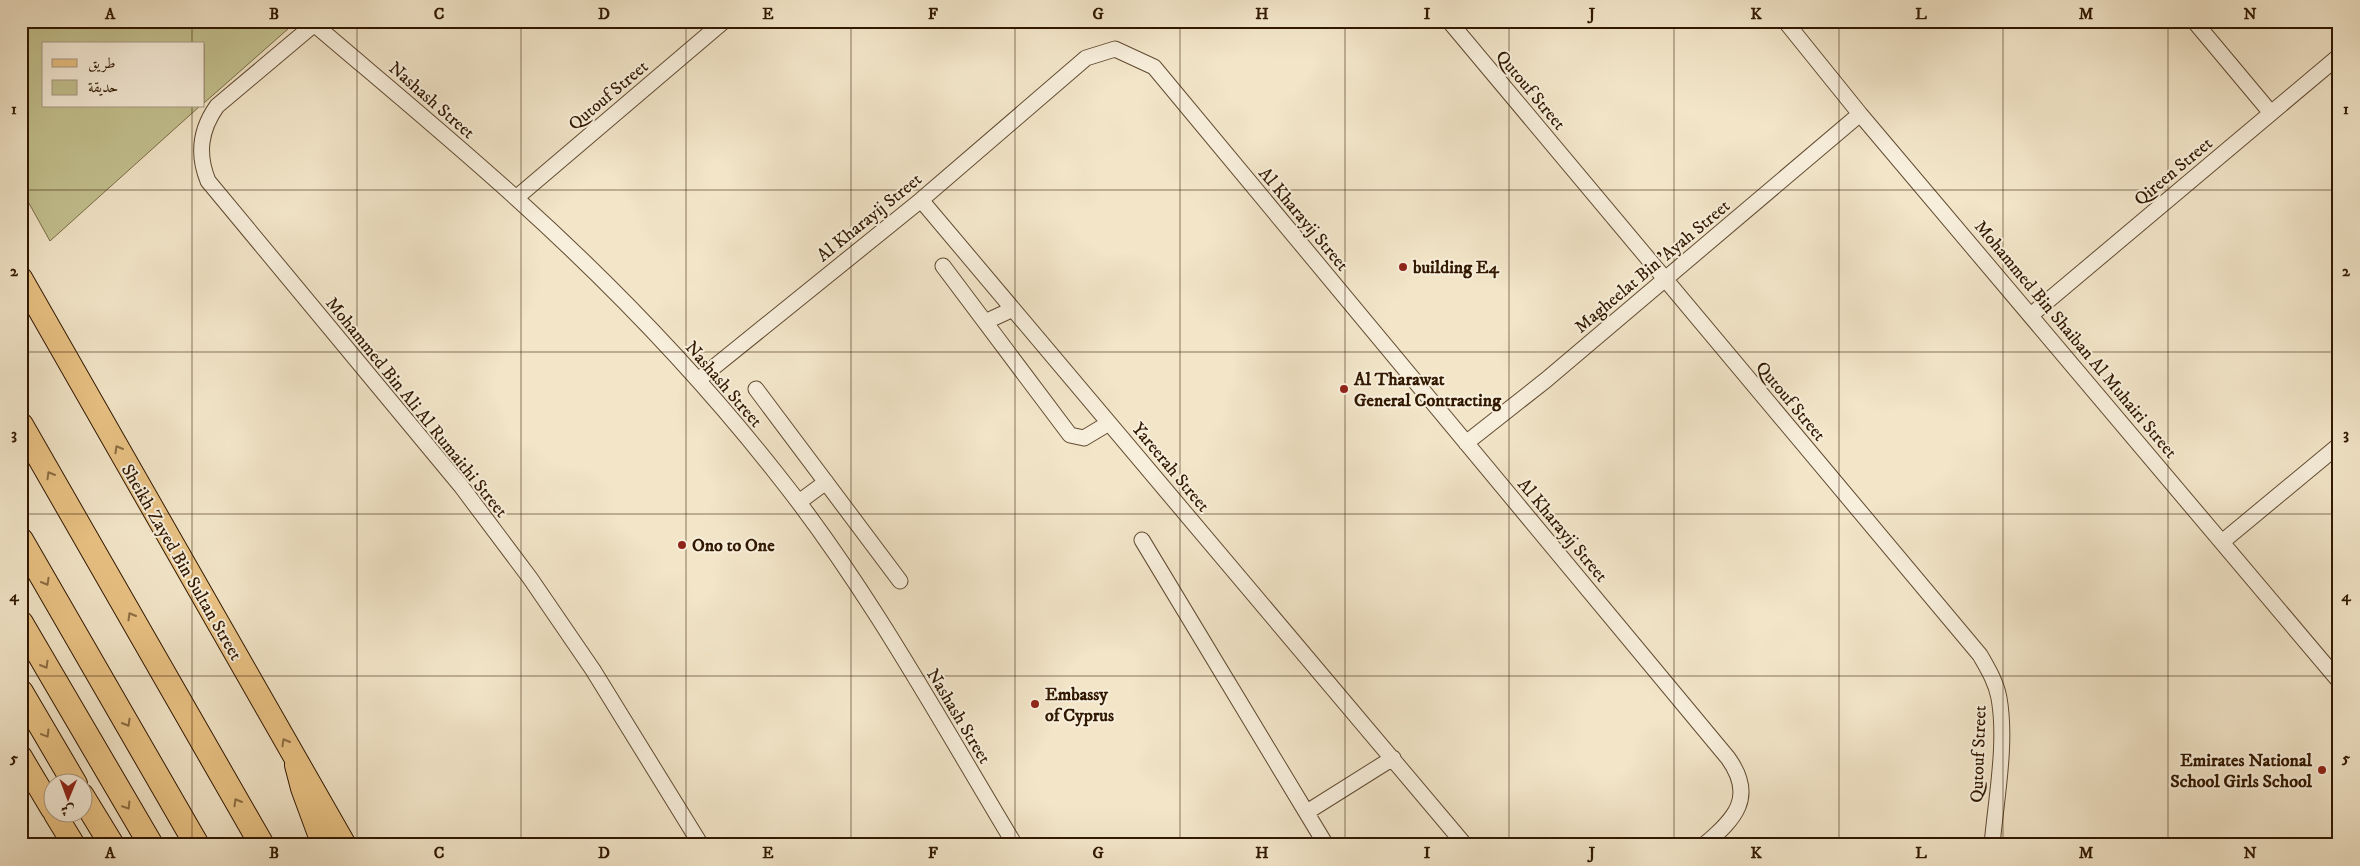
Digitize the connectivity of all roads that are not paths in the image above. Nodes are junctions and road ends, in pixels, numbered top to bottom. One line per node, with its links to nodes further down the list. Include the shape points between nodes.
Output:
1 (724, 21): 9 (street, Qutouf Street)
2 (1449, 21): 13 (street, Qutouf Street)
3 (1785, 21): 8 (street, Mohammed Bin Shaiban Al Muhairi Street)
4 (2194, 21): 7 (street)
5 (316, 23): 9 (street, Nashash Street); 47 (street, Mohammed Bin Ali Al Rumaithi Street, via 217,106 209,117 201,142 203,169 208,181 461,486 530,578 593,670)
6 (2339, 56): 7 (street, Qireen Street)
7 (2270, 113): 15 (street, Qireen Street)
8 (1860, 114): 13 (street, Magheelat Bin 'Ayah Street); 15 (street, Mohammed Bin Shaiban Al Muhairi Street)
9 (516, 198): 17 (street, Nashash Street, via 602,280)
10 (921, 200): 14 (street, Yareerah Street); 17 (street, Al Kharayij Street); 21 (street, Al Kharayij Street, via 1086,58 1115,49 1154,67)
11 (943, 266): 16 (street)
12 (21, 278): 34 (main road, Sheikh Zayed Bin Sultan Street, one-way to 12)
13 (1664, 278): 21 (street, Magheelat Bin 'Ayah Street, via 1546,380); 52 (street, Qutouf Street, via 1980,655 1991,674 2002,718)
14 (1013, 309): 16 (street); 19 (street, Yareerah Street)
15 (2031, 315): 27 (street, Mohammed Bin Shaiban Al Muhairi Street)
16 (985, 322): 19 (street, via 1070,435 1084,438)
17 (698, 380): 24 (street, Nashash Street)
18 (756, 389): 23 (street)
19 (1109, 422): 33 (street, Yareerah Street)
20 (21, 425): 44 (highway, one-way to 20)
21 (1466, 443): 51 (street, Al Kharayij Street, via 1737,770 1741,790 1738,810 1730,822)
22 (2339, 446): 27 (street)
23 (826, 482): 24 (street); 28 (street)
24 (799, 502): 48 (street, Nashash Street, via 873,609)
25 (21, 540): 43 (highway, one-way to 43)
26 (1142, 540): 38 (street)
27 (2222, 542): 30 (street, Mohammed Bin Shaiban Al Muhairi Street)
28 (900, 581)
29 (21, 623): 42 (highway, one-way to 42)
30 (2339, 681)
31 (21, 692): 35 (highway, one-way to 35)
32 (21, 757): 36 (main road)
33 (1394, 758): 38 (street); 50 (street, Yareerah Street)
34 (298, 765): 45 (highway); 46 (main road, Sheikh Zayed Bin Sultan Street)
35 (69, 774)
36 (42, 792)
37 (92, 812): 41 (highway)
38 (1307, 812): 49 (street)
39 (61, 824): 40 (main road)
40 (74, 845)
41 (112, 845)
42 (151, 845)
43 (197, 845)
44 (262, 845)
45 (324, 845)
46 (344, 845)
47 (701, 845)
48 (1015, 845)
49 (1326, 845)
50 (1465, 845)
51 (1704, 845)
52 (1992, 845)

